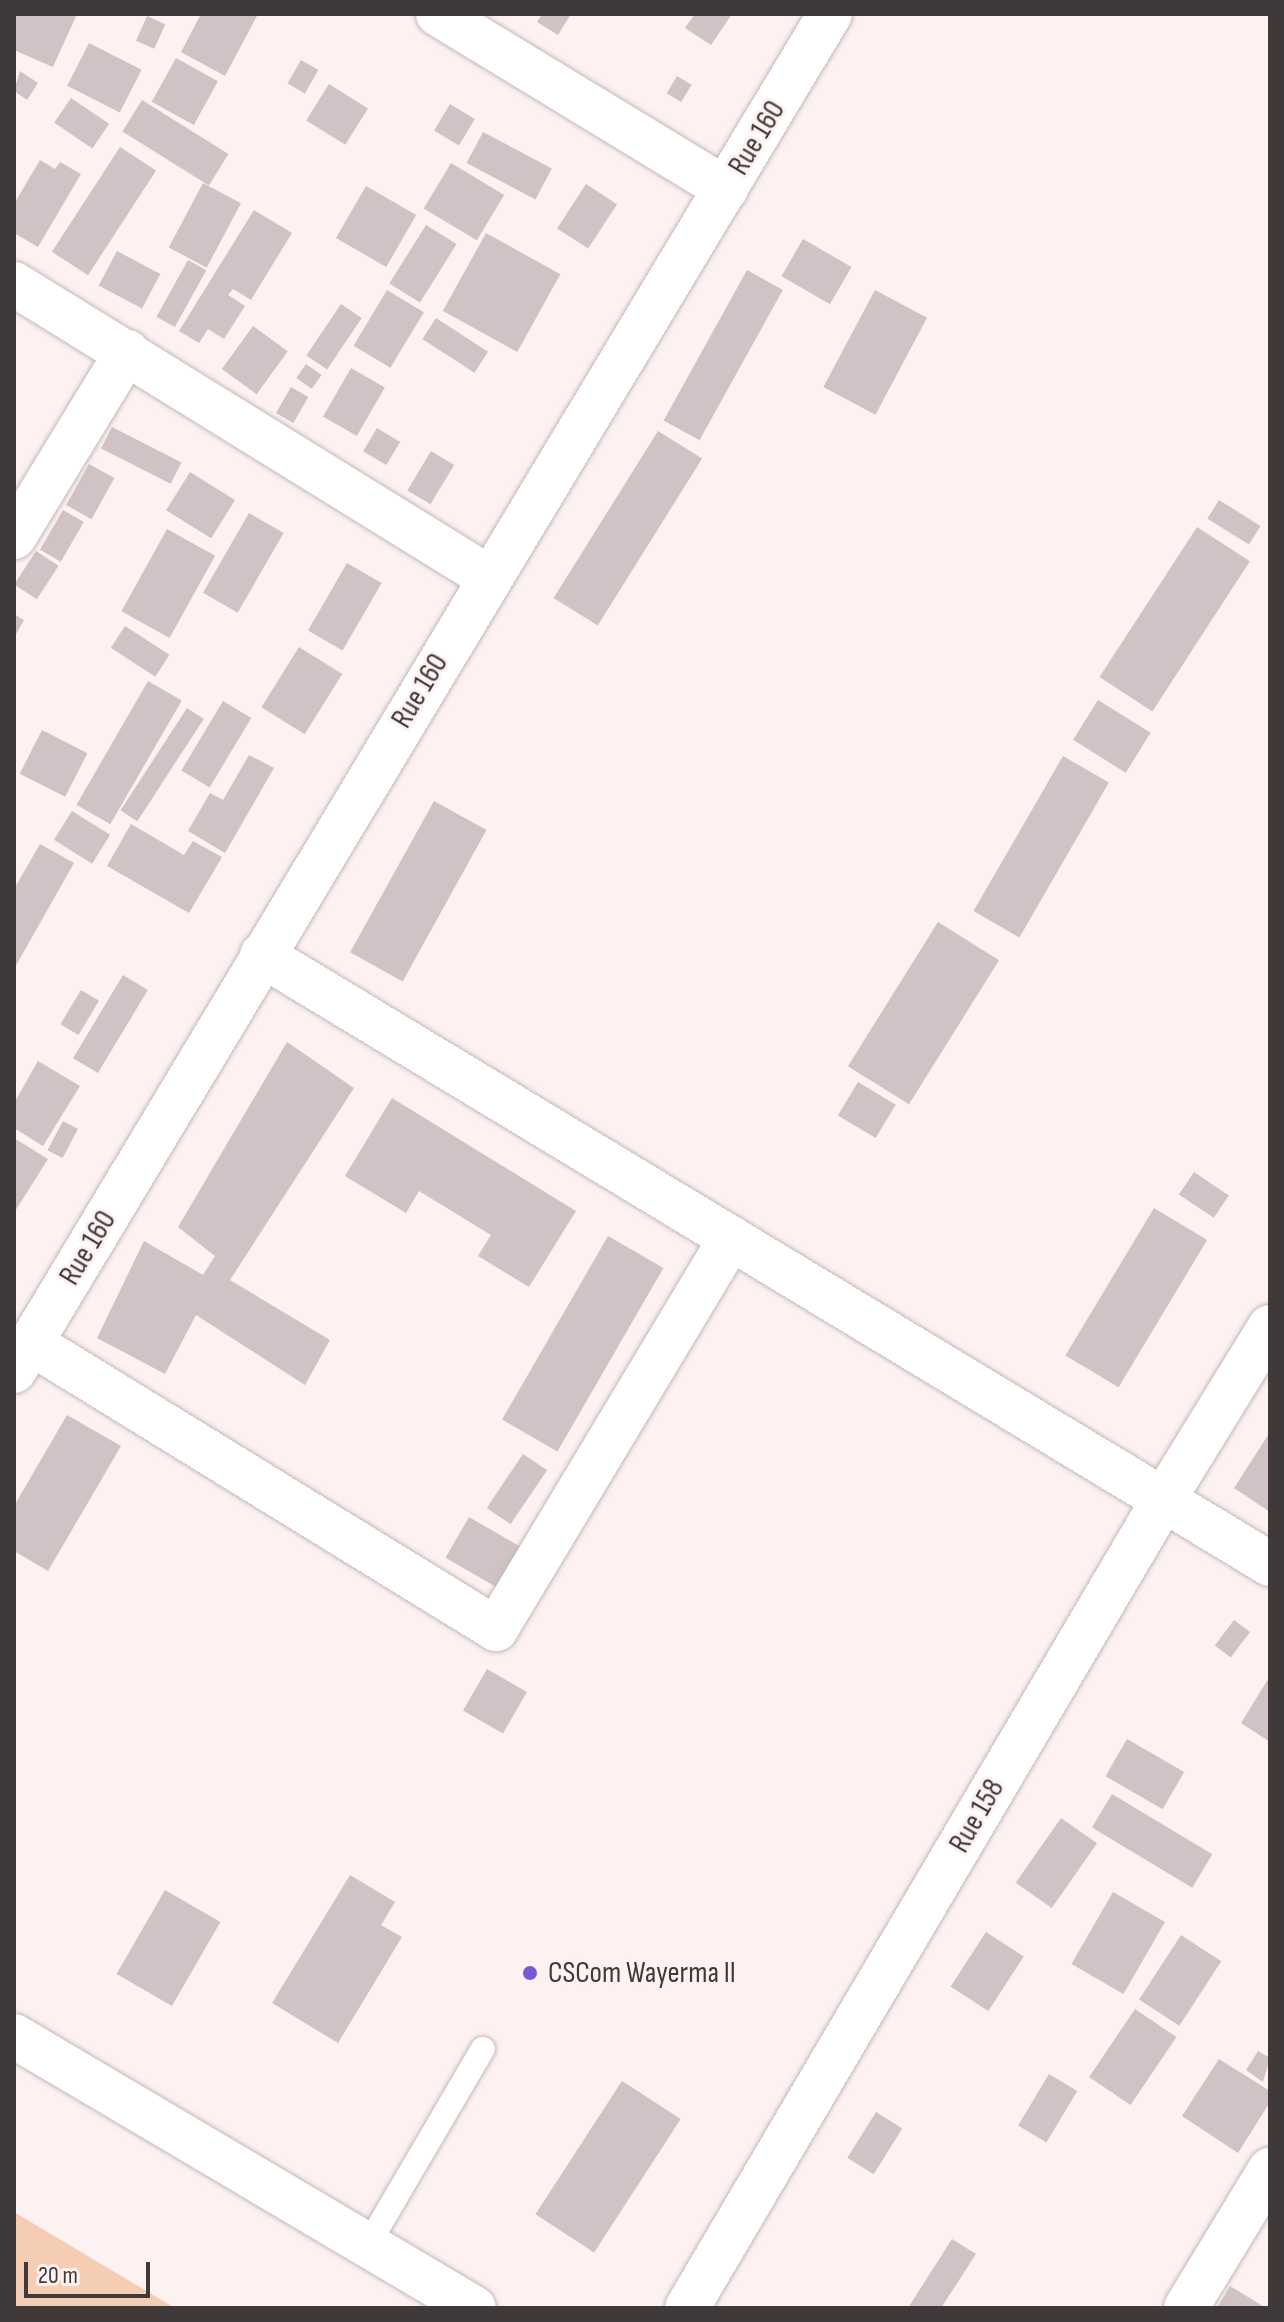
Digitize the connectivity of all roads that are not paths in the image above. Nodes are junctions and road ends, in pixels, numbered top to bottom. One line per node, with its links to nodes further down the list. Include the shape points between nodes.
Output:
1 (438, 14): 3 (street)
2 (830, 14): 3 (street, Rue 160)
3 (726, 189): 7 (street, Rue 160)
4 (14, 284): 5 (street)
5 (127, 352): 6 (street); 7 (street)
6 (14, 537)
7 (488, 577): 8 (street, Rue 160)
8 (262, 955): 9 (street); 11 (street, Rue 160)
9 (731, 1238): 11 (street, via 496,1629); 12 (street)
10 (1270, 1327): 12 (street, Rue 158)
11 (22, 1357)
12 (1164, 1499): 13 (street); 20 (street, Rue 158)
13 (1270, 1564)
14 (14, 2036): 18 (street)
15 (483, 2049): 18 (lane)
16 (1270, 2170): 17 (street)
17 (1258, 2217): 21 (street)
18 (369, 2243): 19 (street)
19 (474, 2308)
20 (687, 2308)
21 (1186, 2308)

